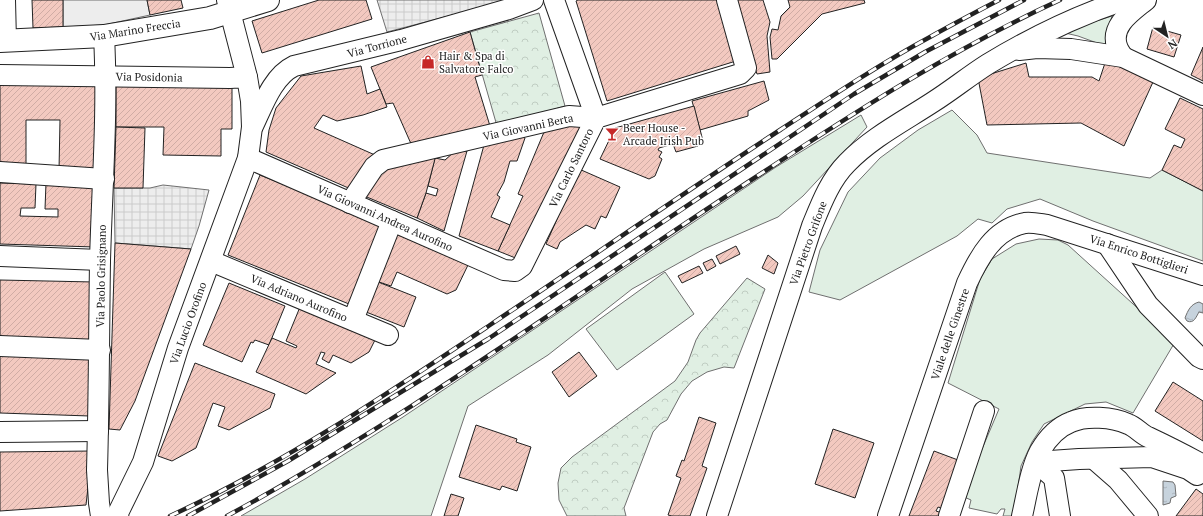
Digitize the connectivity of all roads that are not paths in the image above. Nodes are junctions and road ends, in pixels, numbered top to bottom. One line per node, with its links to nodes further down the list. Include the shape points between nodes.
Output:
1 (5, 0): 10 (street)
2 (268, 0): 8 (main road, Via Marino Freccia)
3 (533, 0): 18 (street, Via Torrione, via 401,40 287,69 268,96)
4 (554, 0): 17 (street, Via Carlo Santoro)
5 (727, 0): 17 (street, Via Giovanni Berta, via 746,68 740,74)
6 (1124, 0): 11 (street, Via Pietro Grifone, via 1044,32)
7 (1146, 0): 12 (street, via 1127,15 1119,26 1117,46)
8 (229, 6): 9 (main road, Via Marino Freccia, via 202,19); 15 (street)
9 (104, 36): 10 (main road, Via Marino Freccia); 14 (street, Via Paolo Grisignano)
10 (3, 41)
11 (1010, 52): 12 (street, via 1037,48 1071,49); 44 (street, Via Pietro Grifone, via 876,138 846,164 835,178 812,226)
12 (1123, 57): 16 (street)
13 (0, 75): 14 (street, Via Posidonia)
14 (106, 76): 15 (street, Via Posidonia); 21 (street, Via Paolo Grisignano)
15 (247, 77): 18 (street)
16 (1203, 95)
17 (596, 118): 22 (street, Via Giovanni Berta, via 569,116 383,160 374,167); 29 (street, Via Carlo Santoro)
18 (252, 127): 19 (street, Via Lucio Orofino)
19 (248, 158): 22 (street, Via Giovanni Andrea Aurofino); 28 (street, Via Lucio Orofino)
20 (0, 172): 21 (street)
21 (104, 179): 27 (street, Via Paolo Grisignano)
22 (350, 203): 23 (street, Via Giovanni Andrea Aurofino)
23 (392, 221): 29 (street, Via Giovanni Andrea Aurofino, via 504,270 515,271); 31 (street)
24 (1074, 233): 25 (street, Via Enrico Bottiglieri); 45 (street, Viale delle Ginestre, via 1047,225 1026,223 992,240 984,250 967,283)
25 (1107, 244): 30 (street, Via Enrico Bottiglieri); 35 (street, via 1148,305)
26 (0, 256): 27 (street)
27 (100, 260): 34 (street, Via Paolo Grisignano)
28 (211, 261): 31 (street, Via Adriano Aurofino); 43 (street, Via Lucio Orofino, via 178,348 143,462)
29 (522, 266)
30 (1203, 275)
31 (352, 320): 32 (street, Via Adriano Aurofino)
32 (388, 335)
33 (0, 346): 34 (street)
34 (100, 350): 37 (street, Via Paolo Grisignano)
35 (1203, 359)
36 (984, 411): 46 (street)
37 (98, 431): 38 (street); 43 (street, Via Paolo Grisignano, via 99,503)
38 (0, 432)
39 (1094, 458): 40 (street); 42 (street, via 1152,457 1188,469); 49 (street, via 1118,480)
40 (1036, 462): 41 (street, via 1040,451 1054,432 1072,422 1110,418 1129,424); 47 (street); 48 (street, via 1054,478)
41 (1203, 466)
42 (1203, 479)
43 (111, 511)
44 (717, 516)
45 (888, 516)
46 (950, 516)
47 (1022, 516)
48 (1060, 516)
49 (1148, 516)

